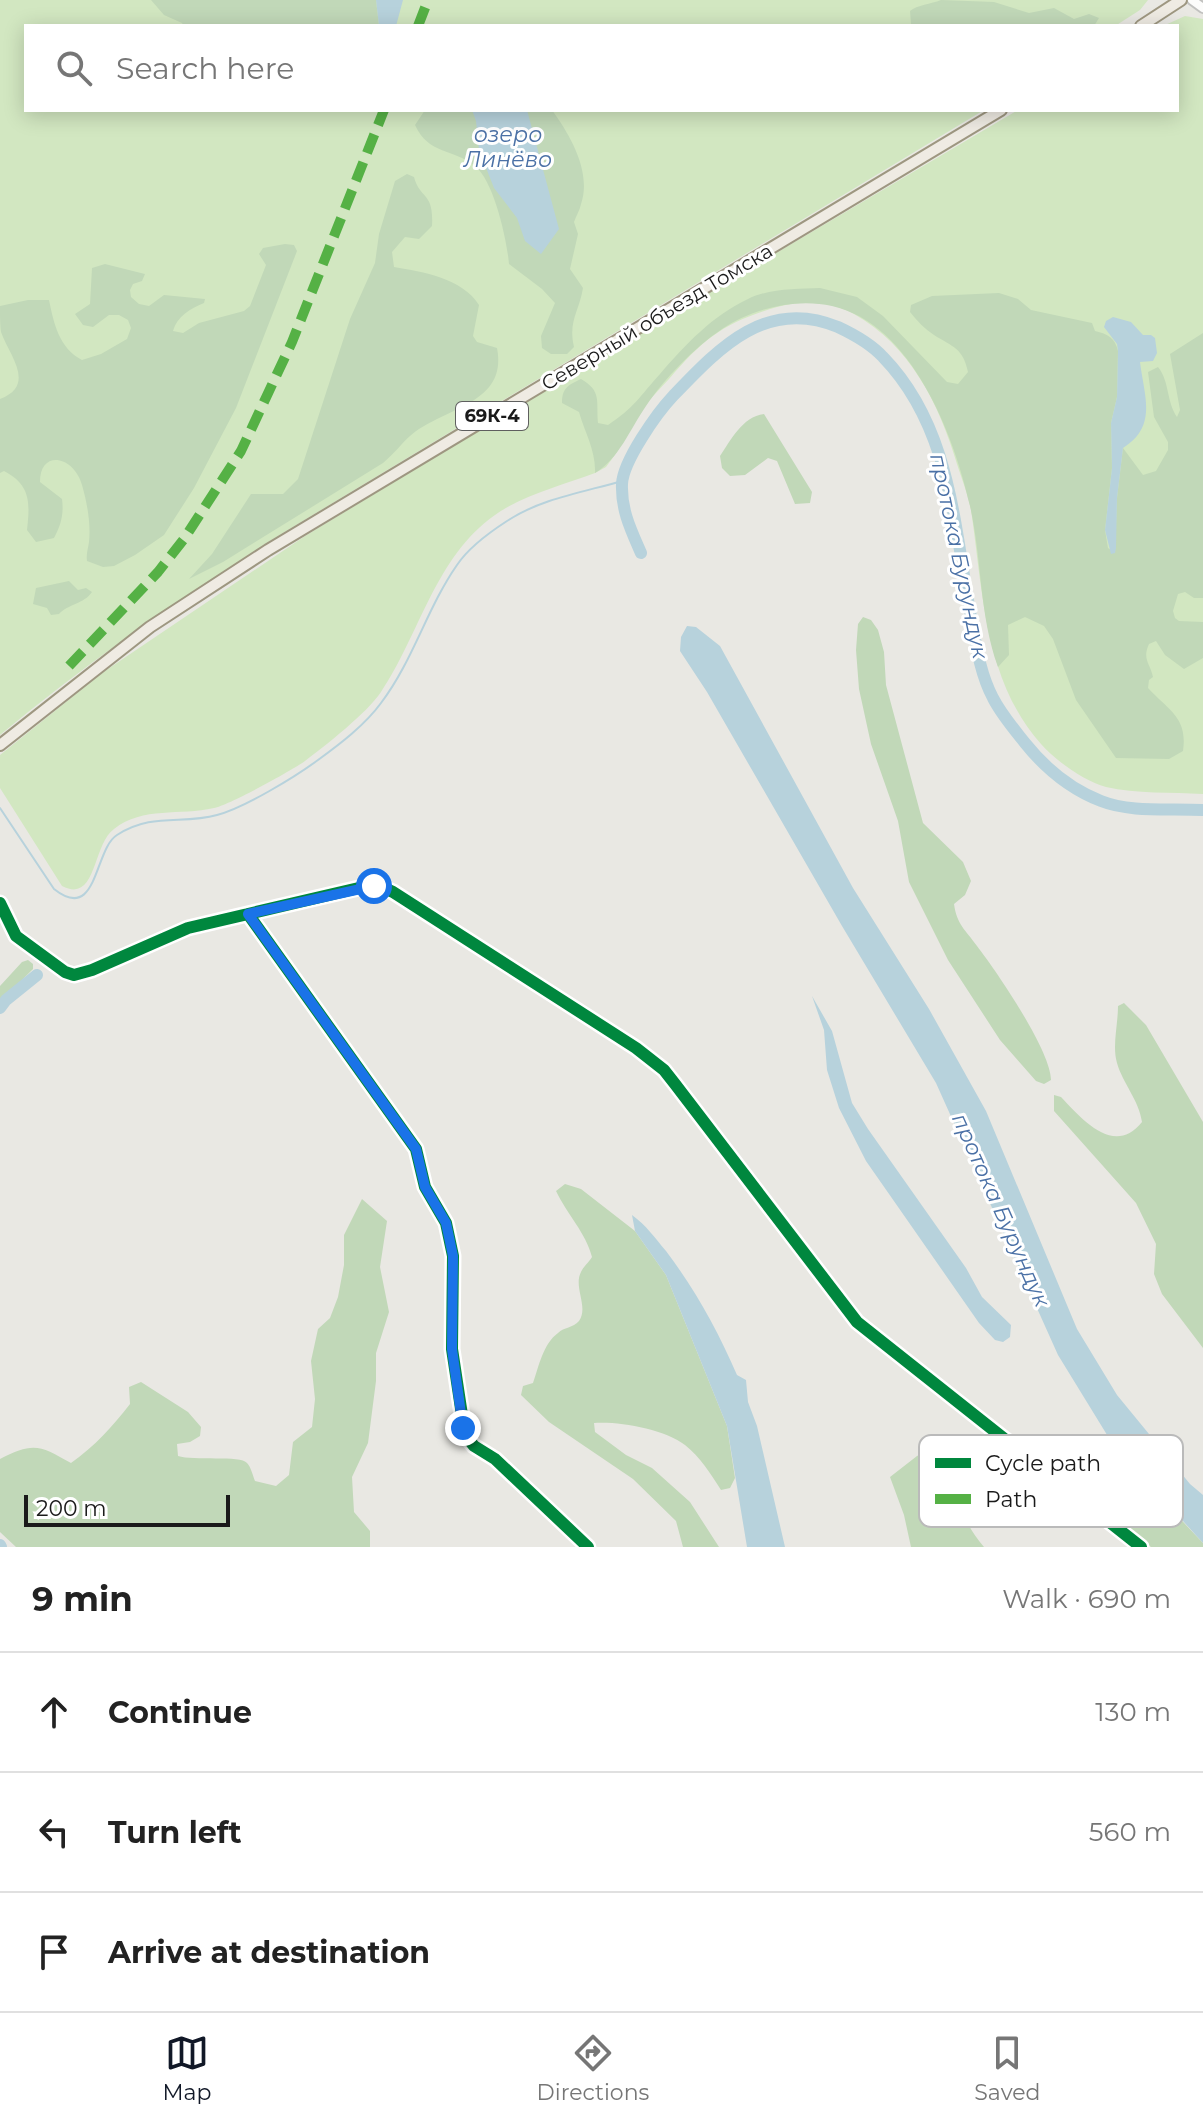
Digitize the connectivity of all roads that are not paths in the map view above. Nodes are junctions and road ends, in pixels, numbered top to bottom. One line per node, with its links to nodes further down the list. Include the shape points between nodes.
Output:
1 (1181, 0): 4 (main road)
2 (1192, 0): 3 (street)
3 (1203, 8)
4 (1144, 24)
5 (998, 112): 6 (main road, Северный объезд Томска / 69К-4, via 268,550 150,627)
6 (0, 745)
7 (0, 903): 8 (street, via 16,936 74,975 188,928)
8 (248, 914): 9 (street, via 382,887 636,1048 664,1070 857,1322); 11 (street, via 416,1149 425,1187 446,1223 452,1248 452,1349 465,1435)
9 (1000, 1435)
10 (1116, 1527): 12 (street)
11 (588, 1547)
12 (1141, 1547)

